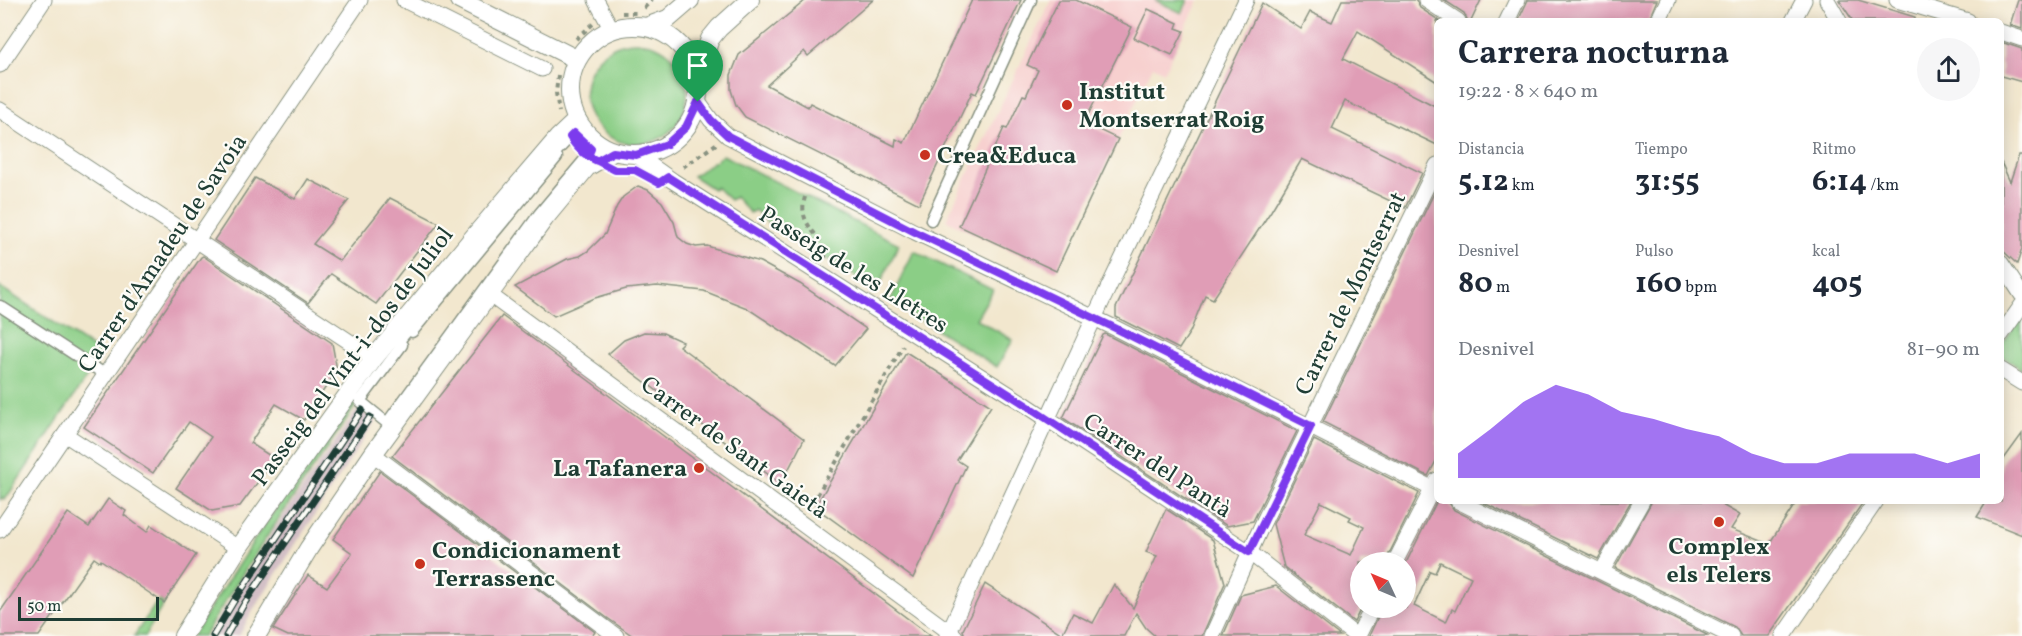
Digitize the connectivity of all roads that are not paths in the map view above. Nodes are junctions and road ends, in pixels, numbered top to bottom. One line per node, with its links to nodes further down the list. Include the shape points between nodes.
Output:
1 (44, 0): 27 (street)
2 (360, 0): 37 (street, Carrer d'Amadeu de Savoia)
3 (404, 0): 28 (street)
4 (459, 0): 26 (street)
5 (596, 0): 22 (street)
6 (690, 0): 23 (street, via 668,19)
7 (750, 0): 29 (street, via 710,39)
8 (1031, 0): 36 (street)
9 (1246, 0): 44 (street)
10 (1426, 0): 16 (street)
11 (1517, 0): 17 (street)
12 (1668, 0): 18 (street)
13 (1804, 0): 19 (street)
14 (1827, 0): 20 (street)
15 (1897, 0): 21 (street)
16 (1453, 18)
17 (1508, 18)
18 (1659, 18)
19 (1795, 18)
20 (1837, 18)
21 (1958, 18)
22 (609, 23): 23 (street); 26 (street)
23 (649, 26): 29 (street, via 672,37 689,53)
24 (2004, 33): 25 (street)
25 (2022, 39)
26 (572, 57): 32 (street)
27 (0, 65)
28 (542, 69)
29 (698, 74): 30 (street)
30 (698, 102): 34 (street, via 686,127 667,144); 44 (street, via 725,133 915,232)
31 (0, 110): 37 (street)
32 (572, 125): 33 (street); 47 (street, Passeig del Vint-i-dos de Juliol)
33 (613, 152): 34 (street); 41 (street, via 586,167)
34 (636, 155): 51 (street, Passeig de les Lletres)
35 (1434, 171): 52 (street, Carrer de Montserrat)
36 (930, 220)
37 (198, 239): 47 (street); 49 (street, Carrer d'Amadeu de Savoia)
38 (2004, 268): 40 (street)
39 (2022, 272): 40 (street)
40 (2019, 291)
41 (490, 295): 54 (street); 67 (street, Carrer de Sant Gaietà)
42 (2022, 305): 45 (street)
43 (0, 306): 49 (street)
44 (1095, 318): 51 (street); 52 (street)
45 (2004, 331)
46 (402, 345): 46 (street, Passeig del Vint-i-dos de Juliol, via 360,400 387,423 539,214 591,152 577,135 574,133 554,153 557,157 518,205 412,332 409,329 398,342)
47 (374, 358): 61 (street, Passeig del Vint-i-dos de Juliol)
48 (2004, 372): 50 (street)
49 (106, 375): 53 (street, Carrer d'Amadeu de Savoia)
50 (2022, 383)
51 (1048, 420): 62 (street, Carrer del Pantà); 67 (street)
52 (1311, 426): 55 (street); 62 (street, Carrer de Montserrat)
53 (66, 435): 60 (street, Carrer d'Amadeu de Savoia); 61 (street)
54 (373, 454): 66 (street); 69 (street, via 309,548)
55 (1434, 485)
56 (1434, 490): 63 (street)
57 (1464, 504): 64 (street)
58 (1640, 504): 64 (street)
59 (1874, 504): 73 (street)
60 (0, 531)
61 (238, 548): 68 (street, Passeig del Vint-i-dos de Juliol)
62 (1249, 552): 70 (street, Carrer de Montserrat); 71 (street, Carrer del Pantà)
63 (1400, 552)
64 (1602, 571): 72 (street)
65 (1367, 618): 71 (street)
66 (608, 634)
67 (950, 634)
68 (183, 636)
69 (256, 636)
70 (1212, 636)
71 (1357, 636)
72 (1731, 636)
73 (1783, 636)

